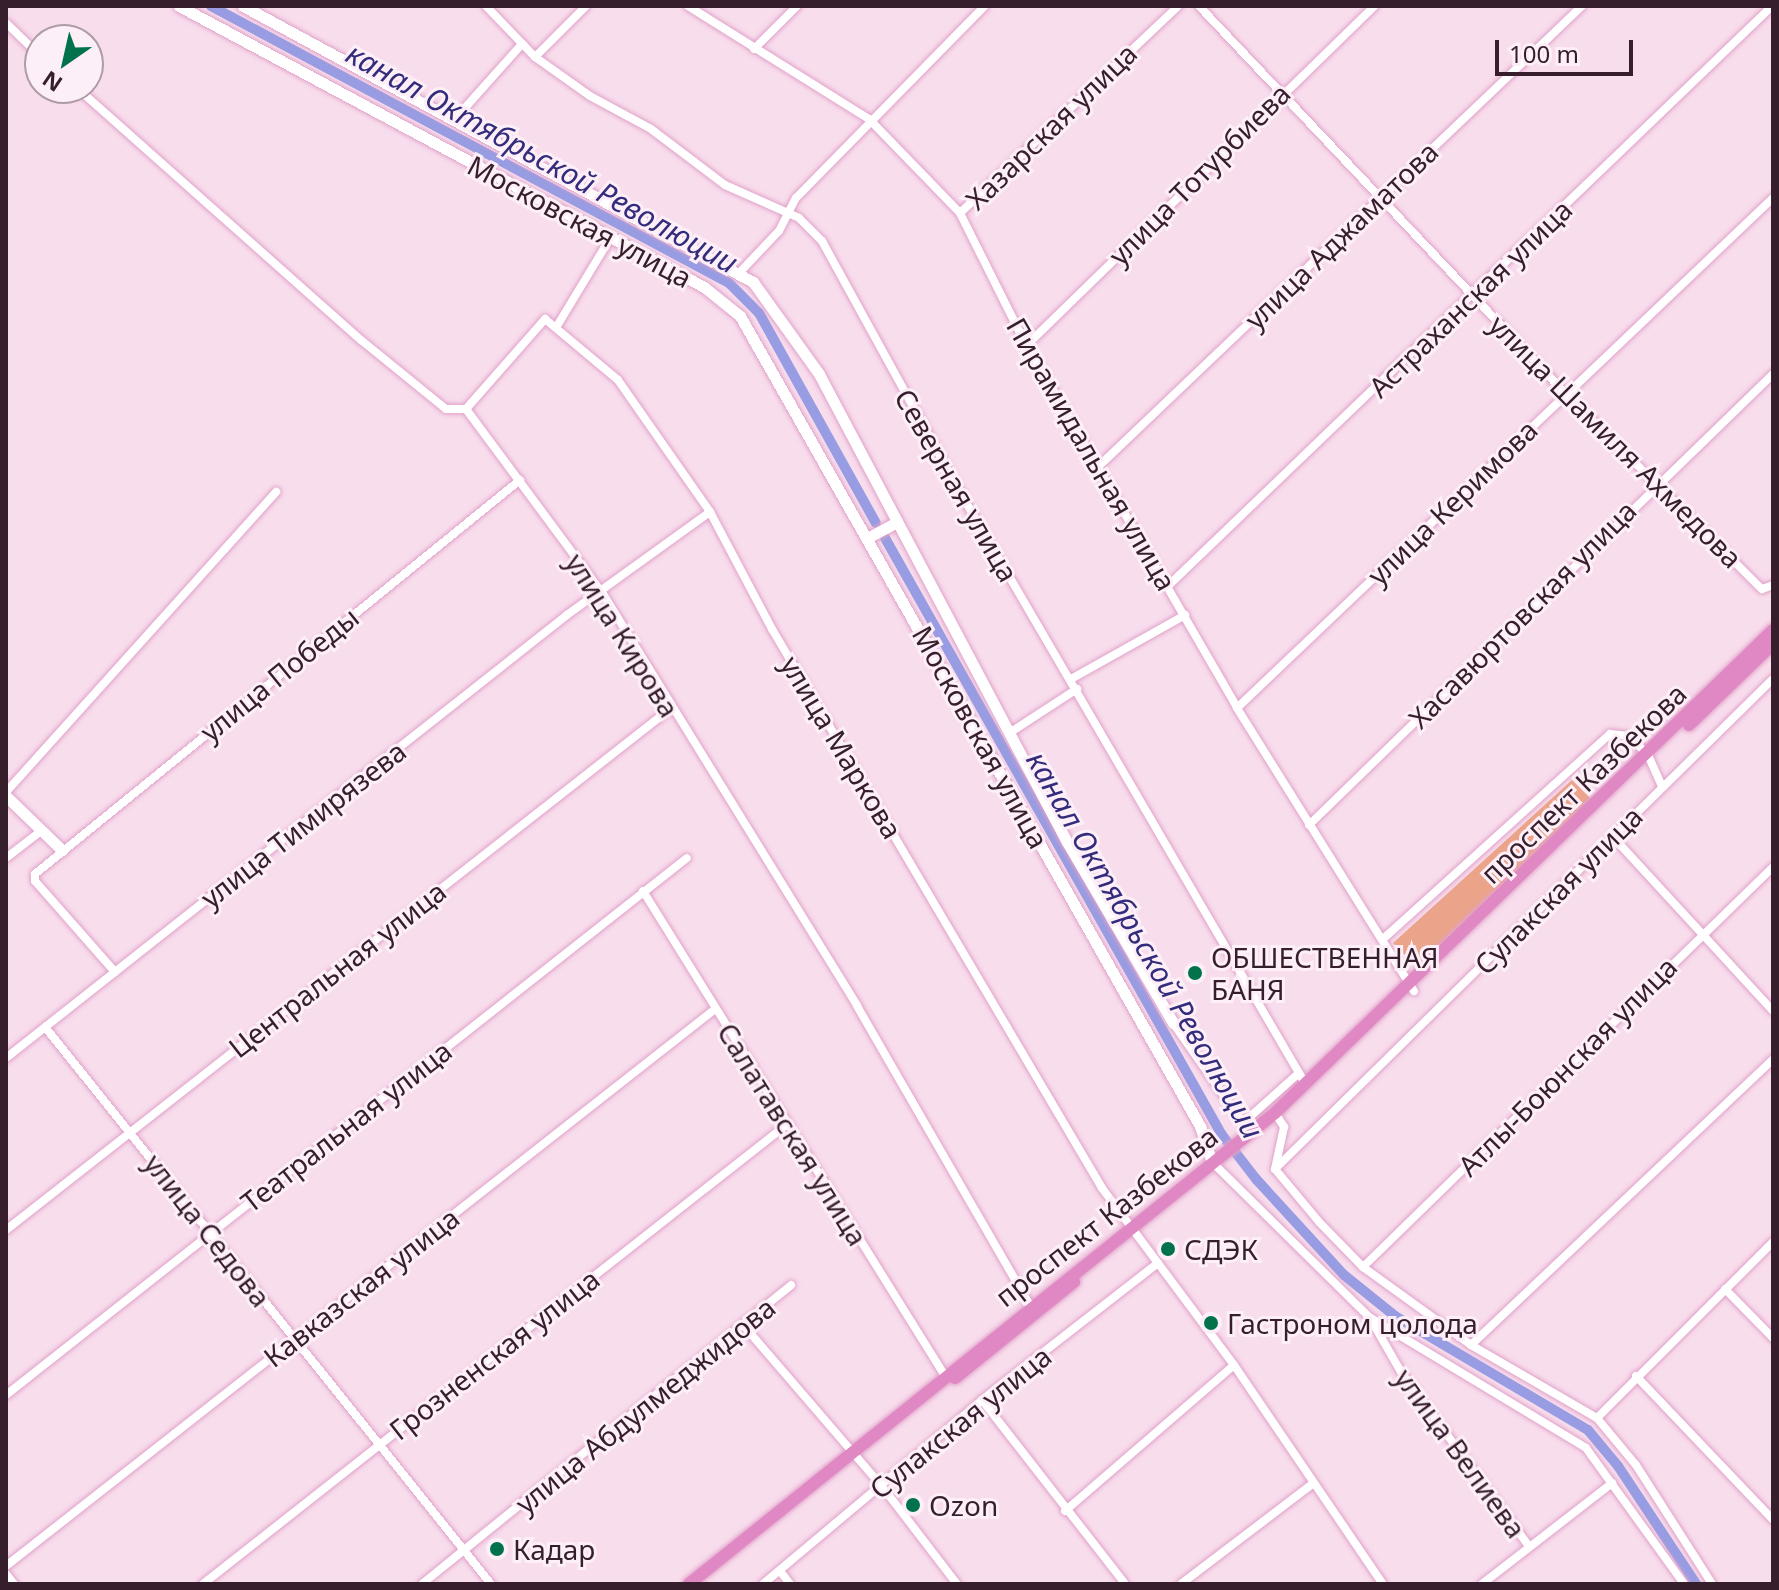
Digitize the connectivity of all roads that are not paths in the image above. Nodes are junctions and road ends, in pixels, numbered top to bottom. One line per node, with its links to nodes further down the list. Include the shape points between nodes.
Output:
1 (179, 6): 26 (main road, Московская улица)
2 (243, 6): 20 (main road, Московская улица)
3 (486, 6): 15 (street, Северная улица)
4 (586, 6): 17 (street)
5 (688, 6): 16 (street, Пирамидальная улица)
6 (797, 6): 16 (street)
7 (985, 6): 21 (street)
8 (1178, 6): 24 (street, Хазарская улица)
9 (1199, 6): 18 (street, улица Шамиля Ахмедова)
10 (1374, 6): 18 (street, улица Тотурбиева)
11 (1582, 6): 23 (street, улица Аджаматова)
12 (1770, 9): 28 (street, Астраханская улица)
13 (6, 23): 14 (street)
14 (24, 40)
15 (522, 44): 17 (street, Северная улица); 20 (street)
16 (754, 49): 21 (street, Пирамидальная улица)
17 (535, 57): 25 (street, Северная улица, via 590,96 651,129 725,185)
18 (1279, 95): 23 (street, улица Шамиля Ахмедова); 30 (street, улица Тотурбиева)
19 (95, 104): 33 (street, via 361,340 446,409)
20 (455, 119): 27 (main road, Московская улица)
21 (869, 119): 24 (street, Пирамидальная улица); 25 (street, via 796,198)
22 (1773, 198): 32 (street, улица Керимова)
23 (1379, 199): 28 (street, улица Шамиля Ахмедова); 34 (street, улица Аджаматова)
24 (960, 213): 30 (street, Пирамидальная улица)
25 (790, 214): 27 (street); 47 (street, Северная улица, via 822,241)
26 (611, 237): 29 (street); 40 (main road, Московская улица, via 704,287 740,316)
27 (741, 271): 39 (main road, Московская улица, via 785,322 819,374)
28 (1474, 296): 32 (street, улица Шамиля Ахмедова); 41 (street, Астраханская улица)
29 (557, 326): 33 (street, via 545,319); 38 (street, улица Маркова, via 618,380)
30 (1027, 345): 34 (street, Пирамидальная улица)
31 (1773, 374): 36 (street, Хасавюртовская улица)
32 (1565, 393): 36 (street, улица Шамиля Ахмедова); 50 (street, улица Керимова)
33 (466, 409): 35 (street, улица Кирова)
34 (1100, 465): 41 (street, Пирамидальная улица)
35 (520, 480): 43 (street, улица Кирова); 59 (street, улица Победы)
36 (1656, 482): 42 (street, улица Шамиля Ахмедова, via 1762,589); 56 (street, Хасавюртовская улица)
37 (276, 492): 55 (street)
38 (710, 512): 43 (street, улица Тимирязева); 81 (street, улица Маркова, via 772,629 1102,1188)
39 (897, 522): 40 (main road); 52 (main road, Московская улица)
40 (869, 537): 78 (main road, Московская улица, via 1200,1126)
41 (1169, 585): 44 (street, Пирамидальная улица)
42 (1773, 585)
43 (603, 594): 51 (street, улица Кирова); 66 (street, улица Тимирязева, via 567,615)
44 (1185, 615): 47 (street); 50 (street, Пирамидальная улица)
45 (1773, 630): 53 (highway, проспект Казбекова)
46 (1773, 644): 53 (highway, проспект Казбекова)
47 (1071, 679): 49 (street, Северная улица)
48 (1773, 679): 54 (street, Сулакская улица)
49 (1077, 689): 52 (street); 74 (street, Северная улица)
50 (1237, 708): 56 (street, Пирамидальная улица)
51 (670, 709): 77 (street, Центральная улица); 88 (street, улица Кирова, via 857,1006)
52 (1011, 732): 70 (main road, Московская улица, via 1067,842)
53 (1649, 759): 54 (street); 65 (street, via 1629,736 1610,734); 67 (highway, проспект Казбекова)
54 (1662, 787): 58 (street, Сулакская улица)
55 (6, 796): 57 (main road)
56 (1309, 825): 65 (street, Пирамидальная улица)
57 (40, 831): 59 (main road); 60 (street)
58 (1613, 837): 64 (street); 79 (street, Сулакская улица)
59 (60, 851): 66 (street, улица Победы, via 35,881)
60 (6, 858)
61 (687, 858): 63 (street, Театральная улица)
62 (1773, 867): 64 (street, Атлы-Боюнская улица)
63 (643, 891): 68 (street, Салатавская улица); 82 (street, Театральная улица)
64 (1700, 935): 69 (street); 85 (street, Атлы-Боюнская улица)
65 (1383, 939): 67 (street, Пирамидальная улица)
66 (115, 972): 71 (street, улица Тимирязева)
67 (1412, 988): 74 (highway, проспект Казбекова); 75 (highway, проспект Казбекова)
68 (715, 1009): 76 (street, Салатавская улица); 92 (street, Кавказская улица)
69 (1773, 1011)
70 (1173, 1023): 74 (street, Московская улица, via 1243,1123)
71 (45, 1027): 72 (street, улица Тимирязева); 77 (street, улица Седова)
72 (6, 1058)
73 (1773, 1059): 93 (street)
74 (1303, 1079): 75 (highway, проспект Казбекова)
75 (1277, 1116): 78 (highway, проспект Казбекова); 79 (street, via 1284,1127)
76 (786, 1125): 95 (street, Салатавская улица); 100 (street, Грозненская улица)
77 (130, 1131): 80 (street, Центральная улица); 82 (street, улица Седова)
78 (1214, 1165): 81 (highway, проспект Казбекова); 89 (street)
79 (1275, 1169): 85 (street)
80 (6, 1230)
81 (1134, 1230): 84 (street, улица Маркова); 88 (highway, проспект Казбекова); 101 (highway, проспект Казбекова)
82 (210, 1233): 92 (street, улица Седова); 97 (street, Театральная улица)
83 (1773, 1242): 87 (street)
84 (1158, 1263): 94 (street, улица Маркова); 98 (street, Сулакская улица)
85 (1363, 1267): 93 (street)
86 (791, 1285): 90 (street, улица Абдулмеджидова)
87 (1725, 1289): 91 (street); 96 (street)
88 (1030, 1306): 95 (highway, проспект Казбекова)
89 (1369, 1317): 102 (street, via 1573,1439); 107 (street, улица Велиева, via 1401,1372)
90 (744, 1326): 101 (street); 108 (street, улица Абдулмеджидова)
91 (1773, 1338)
92 (294, 1339): 100 (street, улица Седова); 109 (street, Кавказская улица)
93 (1471, 1345): 99 (street)
94 (1234, 1365): 104 (street, улица Маркова); 105 (street)
95 (945, 1376): 101 (highway, проспект Казбекова)
96 (1636, 1376): 99 (street); 106 (street)
97 (6, 1395)
98 (982, 1400): 103 (street, Сулакская улица); 105 (street)
99 (1597, 1418): 126 (street, via 1636,1465)
100 (378, 1444): 108 (street, улица Седова); 113 (street, Грозненская улица)
101 (854, 1455): 103 (street); 116 (highway, проспект Казбекова); 117 (highway, проспект Казбекова)
102 (1612, 1483): 107 (street); 125 (street)
103 (881, 1485): 110 (street, Сулакская улица); 120 (street)
104 (1311, 1485): 122 (street); 123 (street, улица Маркова)
105 (1065, 1511): 121 (street)
106 (1773, 1520)
107 (1529, 1546): 124 (street)
108 (465, 1551): 114 (street, улица Абдулмеджидова); 115 (street, улица Седова)
109 (6, 1566)
110 (780, 1571): 118 (street, Сулакская улица); 119 (street)
111 (6, 1574): 112 (street)
112 (14, 1584)
113 (203, 1584)
114 (422, 1584)
115 (491, 1584)
116 (689, 1584)
117 (701, 1584)
118 (763, 1584)
119 (790, 1584)
120 (957, 1584)
121 (1125, 1584)
122 (1181, 1584)
123 (1383, 1584)
124 (1482, 1584)
125 (1684, 1584)
126 (1712, 1584)

